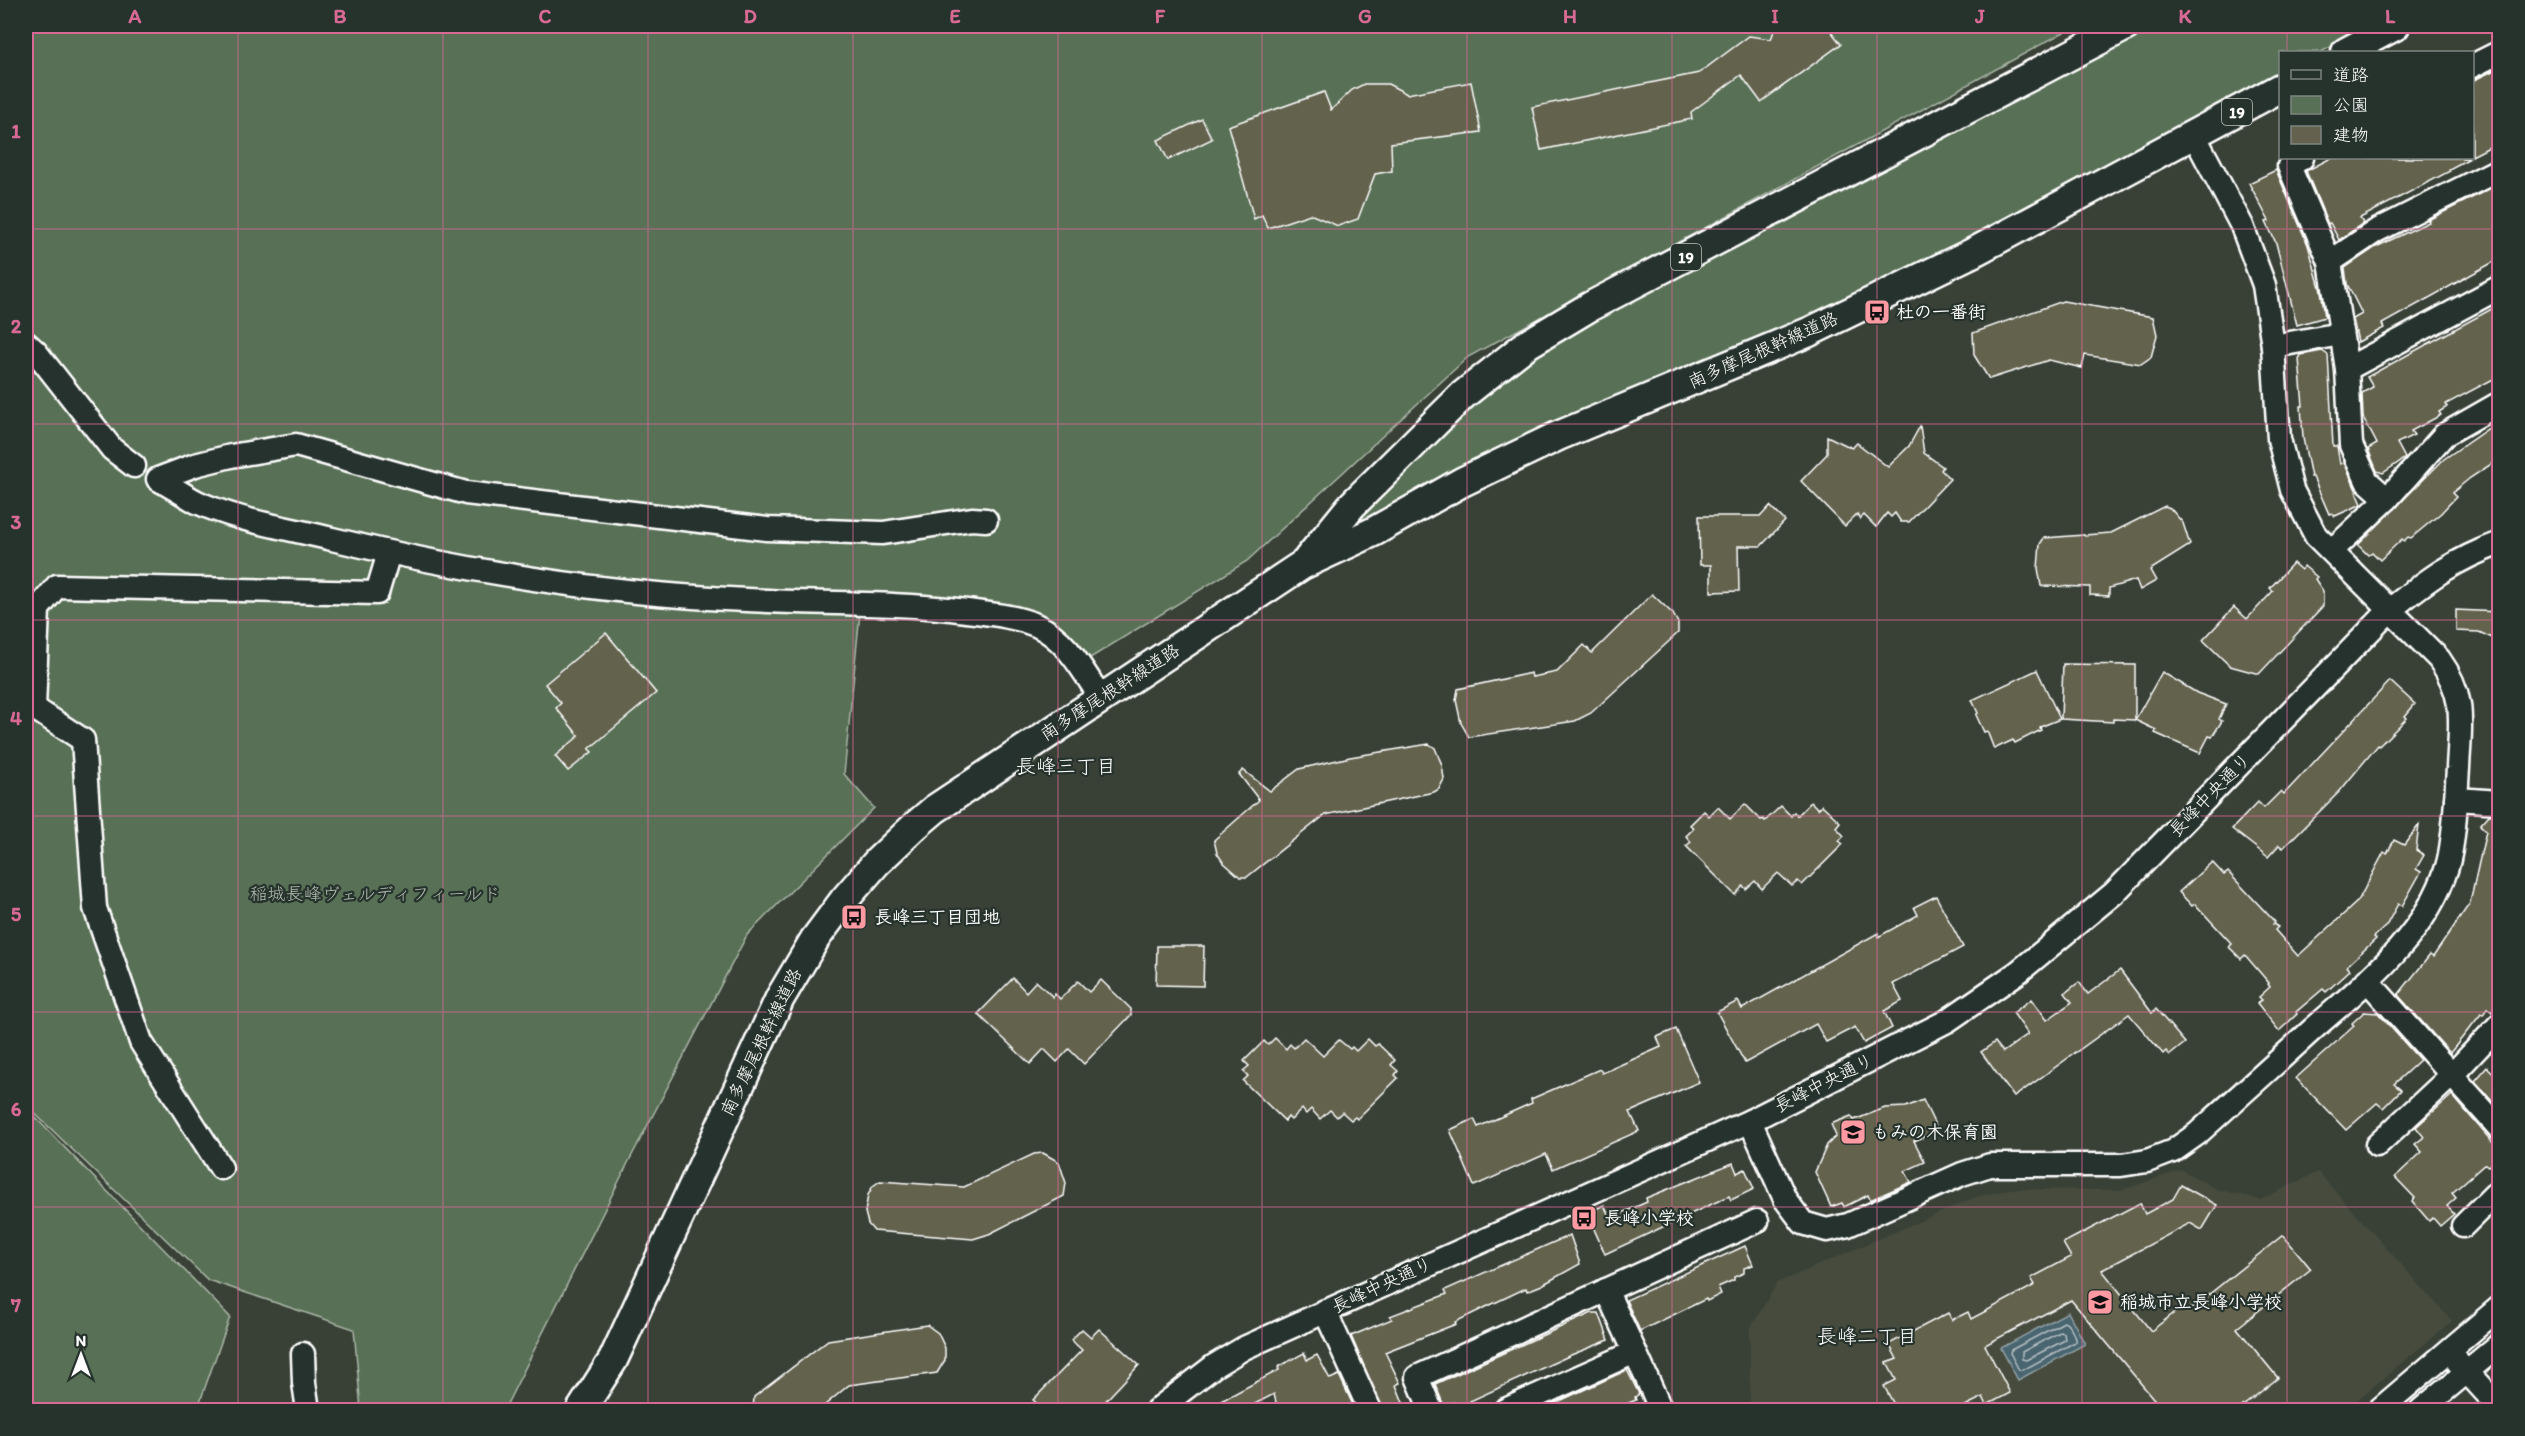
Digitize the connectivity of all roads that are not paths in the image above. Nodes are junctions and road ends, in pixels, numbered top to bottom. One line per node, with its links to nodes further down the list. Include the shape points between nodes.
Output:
1 (2126, 26): 23 (main road, 南多摩尾根幹線道路 / 19, via 1591,306 1526,345 1463,396 1352,505)
2 (2395, 26): 3 (main road)
3 (2348, 51)
4 (2499, 52): 5 (street)
5 (2474, 65)
6 (2279, 89): 7 (main road, 南多摩尾根幹線道路 / 19)
7 (2194, 135): 14 (street, via 2242,226 2264,285); 23 (main road, 南多摩尾根幹線道路 / 19, via 1972,253 1809,332 1558,436)
8 (2300, 159): 10 (street, via 2289,166)
9 (2499, 169): 10 (street, via 2376,231)
10 (2330, 262): 12 (street)
11 (2499, 287): 15 (street)
12 (2341, 334): 14 (street); 15 (street)
13 (26, 343): 17 (street, via 112,449)
14 (2274, 346): 21 (street, via 2279,439 2292,490 2316,536)
15 (2347, 369): 18 (street, via 2351,444 2367,481)
16 (2499, 404): 18 (street, via 2444,435)
17 (134, 466)
18 (2387, 499): 21 (street)
19 (986, 520): 22 (street, via 883,533 767,529 466,493 296,445 231,456 158,479 198,502 231,514)
20 (2499, 543): 24 (street, 長峰中央通り, via 2443,569)
21 (2330, 549): 24 (street)
22 (389, 553): 25 (street, via 623,591 916,606 1016,619 1053,634 1065,645); 34 (street, via 377,593 57,586 38,609 34,708 83,740 95,908 141,1042)
23 (1302, 565): 25 (main road, 南多摩尾根幹線道路 / 19)
24 (2391, 609): 26 (street, via 2439,659 2458,694); 31 (street, 長峰中央通り, via 2114,893 2016,973 1947,1021)
25 (1101, 698): 48 (main road, 南多摩尾根幹線道路 / 19, via 935,809 844,900 780,998 613,1360)
26 (2456, 800): 27 (street); 28 (street, via 2448,866 2433,901 2416,929)
27 (2499, 802)
28 (2367, 980): 30 (street); 31 (street, via 2197,1134 2173,1151 2147,1161 2121,1165 1990,1165 1848,1225 1827,1230 1803,1223 1785,1199)
29 (2499, 1024): 30 (street)
30 (2451, 1075): 32 (street); 33 (street)
31 (1750, 1121): 40 (street, 長峰中央通り)
32 (2499, 1129)
33 (2377, 1145)
34 (221, 1168)
35 (2499, 1189): 37 (street)
36 (1756, 1221): 38 (street)
37 (2463, 1226)
38 (1606, 1290): 42 (street); 51 (street, via 1417,1377)
39 (2499, 1307): 43 (street)
40 (1325, 1311): 49 (street, 長峰中央通り, via 1244,1348); 50 (street)
41 (2499, 1344): 45 (street)
42 (1635, 1352): 52 (street); 53 (street)
43 (2449, 1352): 45 (street); 54 (street)
44 (303, 1354): 47 (street)
45 (2467, 1371): 46 (street); 55 (street)
46 (2499, 1408)
47 (308, 1410)
48 (581, 1410)
49 (1157, 1410)
50 (1370, 1410)
51 (1431, 1410)
52 (1505, 1410)
53 (1661, 1410)
54 (2379, 1410)
55 (2421, 1410)

